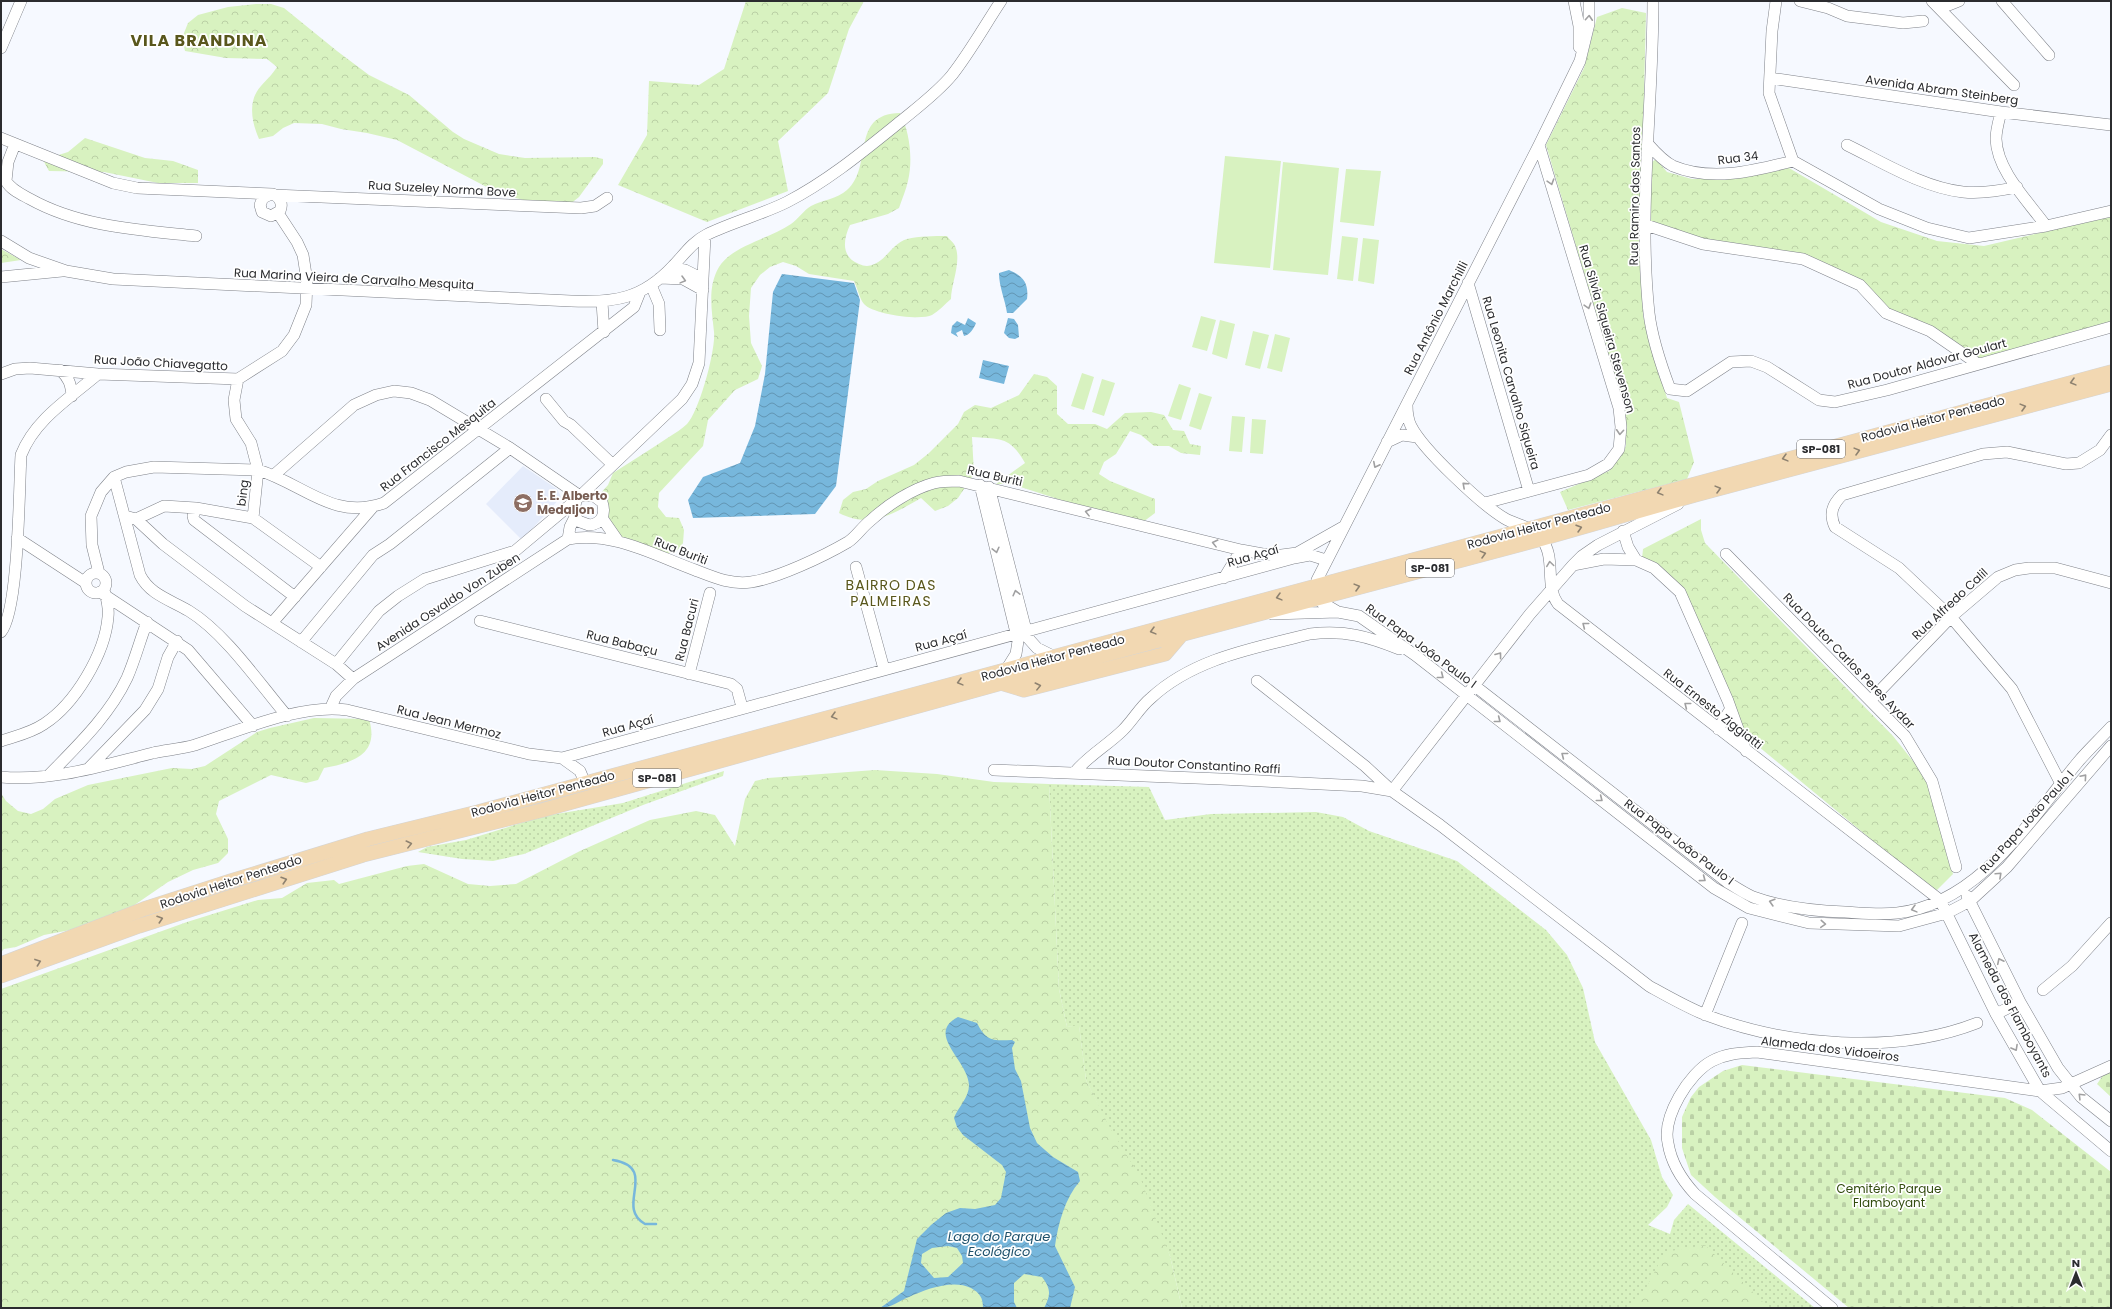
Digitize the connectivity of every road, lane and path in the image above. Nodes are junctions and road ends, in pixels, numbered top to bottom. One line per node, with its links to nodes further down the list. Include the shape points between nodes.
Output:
1 (21, 1): 12 (street)
2 (1000, 1): 33 (street, via 952,75 880,139 829,177 787,202)
3 (1574, 1): 14 (street, Rua Antônio Marchilli, via 1579,26)
4 (1589, 1): 14 (street, Rua Antônio Marchilli, one-way to 4, via 1589,24)
5 (1653, 1): 21 (street, Rua Ramiro dos Santos)
6 (1776, 1): 15 (street)
7 (1800, 1): 11 (street, via 1847,16 1903,23)
8 (1959, 1): 10 (street, via 1949,5)
9 (2002, 1): 13 (street)
10 (1935, 3): 16 (street)
11 (1923, 21)
12 (1, 48)
13 (2049, 54)
14 (1580, 61): 22 (street, Rua Antônio Marchilli)
15 (1770, 78): 17 (street, Avenida Abram Steinberg); 24 (street, via 1769,93)
16 (2014, 85)
17 (2001, 112): 18 (street, Avenida Abram Steinberg); 25 (street, via 1996,138 1998,156 2004,169)
18 (2111, 125)
19 (1, 138): 20 (street, Rua Suzeley Norma Bove)
20 (15, 144): 26 (street, Rua Suzeley Norma Bove, via 94,176 137,188); 32 (street, via 8,162 6,181 16,191 42,206 68,216 110,226)
21 (1648, 144): 24 (street, Rua 34, via 1658,156 1672,166 1695,173 1725,175); 30 (street, Rua Ramiro dos Santos)
22 (1539, 145): 41 (street, Rua Antônio Marchilli); 72 (street, Rua Silvia Siqueira Stevenson, one-way to 72, via 1619,408 1621,427 1619,449 1608,464 1588,475)
23 (1847, 145): 25 (street, via 1933,186 1963,192 1992,192)
24 (1793, 161): 31 (street, via 1879,209 1927,228 1969,238)
25 (2018, 187): 31 (street)
26 (271, 195): 27 (street, Rua Suzeley Norma Bove, via 581,208 595,206); 29 (street, via 281,202); 29 (street, via 261,201 260,208 268,216)
27 (607, 198)
28 (2111, 211): 31 (street)
29 (278, 213): 44 (street, Rua João Chiavegatto, via 303,255)
30 (1646, 225): 50 (street, via 1703,244 1803,259 1860,286 1886,313 1930,331); 57 (street, Rua Ramiro dos Santos, via 1649,314 1659,358)
31 (2046, 226)
32 (196, 236)
33 (705, 236): 36 (street, via 691,246); 43 (street)
34 (1, 241): 35 (street, Rua Marina Vieira de Carvalho Mesquita)
35 (29, 258): 37 (street, Rua Marina Vieira de Carvalho Mesquita); 38 (street, via 28,270)
36 (672, 268): 40 (street); 43 (street, via 685,270)
37 (66, 271): 38 (street, Rua Marina Vieira de Carvalho Mesquita); 44 (street, Rua Marina Vieira de Carvalho Mesquita, via 113,279)
38 (22, 275): 39 (street, Rua Marina Vieira de Carvalho Mesquita)
39 (1, 277)
40 (660, 278): 42 (street); 43 (street, one-way to 43, via 683,279)
41 (1468, 283): 60 (street, Rua Antônio Marchilli); 72 (street, Rua Leonita Carvalho Siqueira)
42 (651, 285): 45 (street); 48 (street, via 659,304)
43 (703, 285): 66 (street, via 698,363 692,384 682,399)
44 (307, 290): 46 (street, Rua Marina Vieira de Carvalho Mesquita); 55 (street, Rua João Chiavegatto, via 301,321 282,351)
45 (640, 292): 46 (street, Rua Marina Vieira de Carvalho Mesquita); 49 (street, Rua Francisco Mesquita, via 634,308)
46 (602, 302): 49 (street)
47 (2111, 327): 50 (street, Rua Doutor Aldovar Goulart)
48 (660, 330)
49 (604, 332): 61 (street, Rua Francisco Mesquita)
50 (1978, 364): 57 (street, Rua Doutor Aldovar Goulart, via 1835,402 1819,400 1767,367 1751,361 1731,362 1687,391)
51 (60, 370): 53 (street, Rua João Chiavegatto, via 15,369); 54 (street, Rua João Chiavegatto); 58 (street, via 68,377 72,386)
52 (2111, 372): 85 (main road, Rodovia Heitor Penteado / SP-081, one-way to 85)
53 (1, 374)
54 (98, 374): 55 (street, Rua João Chiavegatto); 58 (street)
55 (238, 379): 67 (street, via 234,400 236,418 251,443)
56 (2111, 384): 73 (main road, Rodovia Heitor Penteado / SP-081, one-way to 56)
57 (1670, 389)
58 (72, 396): 88 (street, via 41,422 27,440 21,455)
59 (546, 399): 66 (street, via 564,421)
60 (1407, 405): 63 (street, via 1408,419); 64 (street, Rua Antônio Marchilli)
61 (478, 430): 65 (street); 68 (street, via 430,400 411,393 394,391 376,395 354,405); 78 (street, Rua Francisco Mesquita, via 384,504)
62 (2111, 435): 109 (street, via 2100,450 2080,463 2066,464 2007,452 1983,454 1842,495 1834,502 1832,516 1835,527 1899,568)
63 (1417, 437): 64 (street, via 1402,435); 76 (street, one-way to 63, via 1437,460)
64 (1387, 442): 84 (street, Rua Antônio Marchilli, one-way to 84)
65 (510, 448): 74 (street); 118 (street, via 373,555)
66 (612, 464): 70 (street)
67 (258, 470): 68 (street, Rua Francisco Mesquita); 69 (street, Rua Francisco Mesquita, via 154,467); 81 (street, bing)
68 (274, 475): 78 (street, Rua Francisco Mesquita, via 328,503 358,510)
69 (114, 477): 79 (street); 99 (street, via 101,492 91,516)
70 (598, 479): 74 (street); 75 (street)
71 (984, 486): 91 (street, Rua Buriti, via 958,481 935,482 902,498 870,520 849,541 788,570 749,582 732,582 714,577); 92 (street, Rua Buriti, one-way to 71); 115 (street)
72 (1529, 491): 76 (street, Rua Silvia Siqueira Stevenson)
73 (1695, 495): 86 (street); 90 (main road, Rodovia Heitor Penteado / SP-081, one-way to 73)
74 (578, 498): 75 (street, via 589,495); 80 (street, via 574,508); 121 (street, via 515,551 425,579 398,596 379,611)
75 (599, 498): 82 (street, via 604,508)
76 (1485, 503): 85 (street, via 1510,521)
77 (196, 508): 79 (street, via 164,506); 81 (street); 106 (street, via 194,520)
78 (372, 508): 98 (street)
79 (130, 517): 113 (street, via 245,606); 133 (street, via 140,575 145,585 190,611 211,628)
80 (575, 517): 83 (street, via 581,523); 89 (street)
81 (253, 518): 98 (street)
82 (602, 518): 83 (street, via 597,523); 91 (street)
83 (589, 525): 87 (street)
84 (1343, 527): 92 (street, Rua Buriti, via 1297,553 1274,556); 94 (street, Rua Antônio Marchilli)
85 (1531, 528): 90 (street); 105 (main road, Rodovia Heitor Penteado / SP-081)
86 (1623, 531): 95 (street); 96 (street, via 1598,545)
87 (598, 537): 89 (street, Rua Buriti); 91 (street, Rua Buriti)
88 (17, 538): 99 (street, via 64,569); 114 (street, via 10,609)
89 (568, 539): 125 (street, Avenida Osvaldo Von Zuben)
90 (1542, 539): 102 (street, one-way to 90, via 1550,560); 105 (main road, Rodovia Heitor Penteado / SP-081, one-way to 90)
91 (618, 540)
92 (1241, 550): 100 (street)
93 (1726, 554): 129 (street, Rua Doutor Carlos Peres Aydar)
94 (1326, 560): 100 (street, Rua Açaí, via 1310,555); 105 (street, Rua Antônio Marchilli, via 1317,580)
95 (1636, 560): 96 (street, via 1604,559); 132 (street, via 1654,568 1680,592)
96 (1573, 565): 102 (street)
97 (856, 566): 122 (street)
98 (321, 567): 106 (street)
99 (92, 577): 103 (street, via 90,591); 103 (street, via 106,579)
100 (1224, 578): 115 (street, Rua Açaí)
101 (2111, 583): 109 (street, Rua Alfredo Calil, via 2055,568 2015,570 1998,577)
102 (1551, 590): 127 (street, one-way to 102); 136 (street, Rua Ernesto Ziggiatti, one-way to 102, via 1558,604)
103 (103, 592): 112 (street); 137 (street, via 109,616 106,630 82,684 57,714 45,724)
104 (710, 592): 123 (street, Rua Bacuri)
105 (1318, 592): 107 (street, Rua Papa João Paulo I, via 1326,606); 108 (main road, Rodovia Heitor Penteado / SP-081); 120 (main road, Rodovia Heitor Penteado / SP-081, one-way to 120)
106 (295, 597): 113 (street)
107 (1338, 612): 108 (street, Rua Papa João Paulo I); 110 (street, Rua Papa João Paulo I, via 1353,614)
108 (1251, 615): 124 (main road, Rodovia Heitor Penteado / SP-081, one-way to 108)
109 (1952, 617): 129 (street, Rua Alfredo Calil); 147 (street, via 2012,689)
110 (1364, 620): 116 (street); 119 (street, Rua Papa João Paulo I)
111 (480, 621): 123 (street, Rua Babaçu)
112 (147, 622): 117 (street); 144 (street, via 127,678 110,706 89,734)
113 (272, 623): 118 (street)
114 (1, 632)
115 (1021, 632): 120 (street, via 1032,644); 122 (street, Rua Açaí); 124 (street, via 1016,654)
116 (1356, 634): 119 (street, via 1372,637); 143 (street, via 1310,634 1210,661 1187,672 1151,698 1122,731 1084,760)
117 (177, 642): 134 (street, via 199,662); 141 (street, via 168,657 158,689 145,710)
118 (301, 642): 121 (street)
119 (1415, 655): 128 (street, Rua Papa João Paulo I, one-way to 128)
120 (1055, 657): 124 (main road, Rodovia Heitor Penteado / SP-081)
121 (336, 664): 125 (street)
122 (884, 669): 131 (street, Rua Açaí)
123 (689, 674): 131 (street, Rua Babaçu, via 731,684 737,689)
124 (1003, 676): 146 (main road, Rodovia Heitor Penteado / SP-081, one-way to 146); 157 (main road, Rodovia Heitor Penteado / SP-081, one-way to 124, via 139,926 363,855 543,810)
125 (353, 679): 130 (street, Avenida Osvaldo Von Zuben, via 336,696)
126 (1257, 681): 148 (street, via 1365,766)
127 (1475, 686): 128 (street); 151 (street, Rua Papa João Paulo I, one-way to 127, via 1897,913 1875,913 1792,908 1752,896 1727,882)
128 (1467, 696): 148 (street); 153 (street, Rua Papa João Paulo I, one-way to 153, via 1714,888 1749,908 1808,923 1842,925 1900,926)
129 (1871, 700): 149 (street, Rua Doutor Carlos Peres Aydar, via 1905,736 1932,781)
130 (331, 707): 133 (street); 140 (street, Rua Jean Mermoz, via 529,754)
131 (742, 707): 140 (street, Rua Açaí)
132 (1730, 710): 136 (street); 139 (street)
133 (287, 716): 134 (street)
134 (253, 726): 141 (street, via 192,746 164,750)
135 (2111, 727): 147 (street, Rua Papa João Paulo I)
136 (1718, 729): 139 (street, Rua Ernesto Ziggiatti)
137 (1, 741)
138 (2111, 746): 152 (street, Rua Papa João Paulo I, one-way to 138, via 2007,867)
139 (1747, 752): 151 (street, Rua Ernesto Ziggiatti)
140 (562, 758): 146 (street, via 580,771)
141 (88, 769): 144 (street)
142 (994, 770): 143 (street, Rua Doutor Constantino Raffi)
143 (1075, 772): 148 (street, Rua Doutor Constantino Raffi, via 1362,786)
144 (48, 776): 145 (street)
145 (1, 777)
146 (584, 782): 156 (main road, Rodovia Heitor Penteado / SP-081, via 368,839 238,879 144,909)
147 (2060, 784): 150 (street, Rua Papa João Paulo I, via 2014,842 1982,874)
148 (1392, 791): 161 (street, via 1649,986)
149 (1956, 867)
150 (1963, 888): 151 (street, Rua Papa João Paulo I); 152 (street)
151 (1940, 900): 153 (street, Rua Ernesto Ziggiatti)
152 (1970, 901): 153 (street, Rua Papa João Paulo I); 159 (street, Alameda dos Flamboyants, one-way to 152)
153 (1947, 913): 160 (street, Alameda dos Flamboyants)
154 (1742, 923): 161 (street)
155 (2111, 923): 158 (street, via 2072,966)
156 (1, 964)
157 (1, 976)
158 (2043, 990)
159 (2020, 1002): 160 (street); 164 (street, Alameda dos Flamboyants)
160 (1996, 1014): 165 (street, Alameda dos Flamboyants, one-way to 165)
161 (1705, 1015): 162 (street, via 1781,1035 1862,1043 1920,1039)
162 (1977, 1023)
163 (2111, 1066): 164 (street, Alameda dos Vidoeiros)
164 (2070, 1084): 165 (street, Alameda dos Vidoeiros, via 2052,1091); 166 (street, Alameda dos Flamboyants, one-way to 164, via 2081,1097)
165 (2040, 1091): 167 (street, Alameda dos Flamboyants); 168 (street, Alameda dos Vidoeiros, via 1757,1052 1732,1053 1712,1061 1695,1073 1683,1087 1670,1122 1667,1142 1681,1180)
166 (2111, 1121)
167 (2111, 1151)
168 (1832, 1308)

